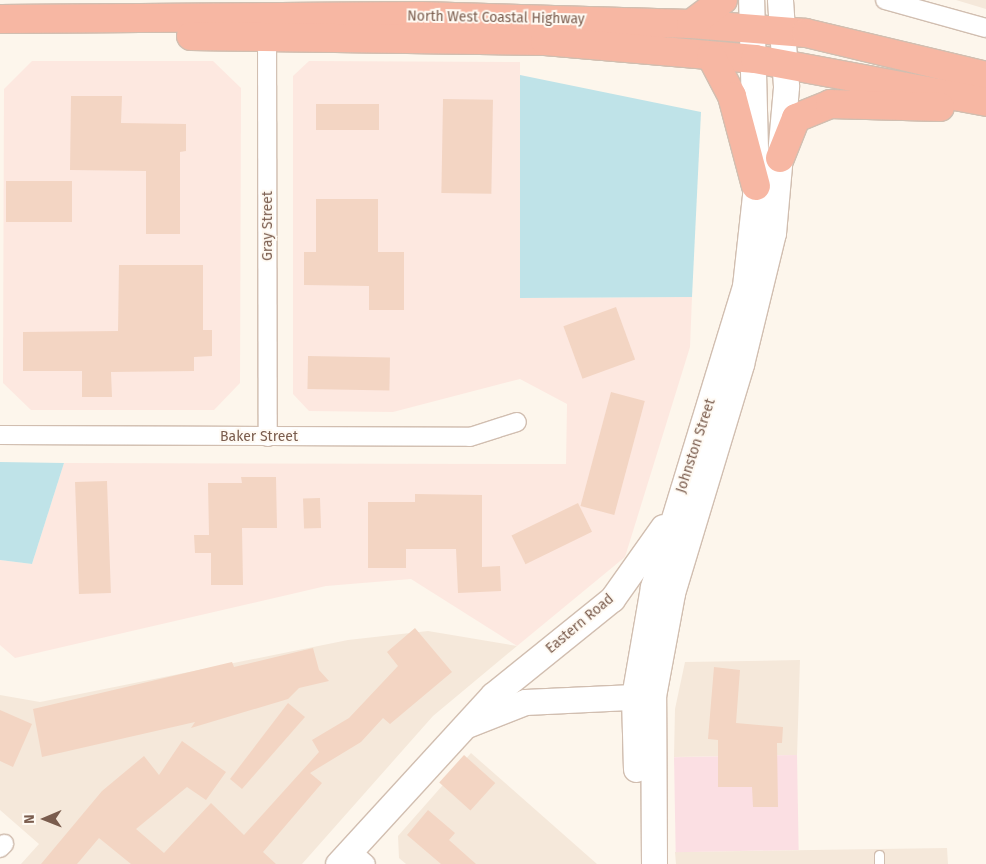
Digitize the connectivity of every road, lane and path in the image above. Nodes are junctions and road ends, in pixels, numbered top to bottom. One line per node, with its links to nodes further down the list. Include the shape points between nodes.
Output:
1 (723, 0): 7 (highway)
2 (751, 0): 9 (main road, Johnston Street)
3 (780, 0): 11 (main road, Johnston Street)
4 (885, 0): 10 (street)
5 (0, 19): 8 (highway, North West Coastal Highway, via 186,13)
6 (421, 21): 7 (highway, North West Coastal Highway, via 455,11); 8 (highway, North West Coastal Highway); 13 (highway, North West Coastal Highway, via 545,41)
7 (691, 24): 9 (highway, North West Coastal Highway)
8 (267, 26): 12 (highway, North West Coastal Highway); 23 (street, Gray Street)
9 (753, 28): 11 (highway, North West Coastal Highway); 14 (main road, Johnston Street)
10 (986, 28)
11 (784, 30): 15 (main road, Johnston Street); 16 (highway, North West Coastal Highway)
12 (0, 36)
13 (710, 56): 14 (highway, North West Coastal Highway); 20 (highway, via 732,96)
14 (756, 59): 15 (highway, North West Coastal Highway); 20 (main road, Johnston Street)
15 (786, 64): 17 (highway, North West Coastal Highway); 19 (main road, Johnston Street)
16 (986, 76)
17 (986, 102)
18 (986, 108): 19 (highway, via 830,104 796,118)
19 (780, 158): 25 (main road, Johnston Street, via 773,233 741,364)
20 (756, 186): 24 (main road, Johnston Street, via 745,286)
21 (517, 422): 23 (street, Baker Street, via 470,437)
22 (0, 435): 23 (street, Baker Street)
23 (268, 437)
24 (677, 504): 25 (main road, Johnston Street, via 653,587); 26 (main road, Eastern Road, via 612,599 493,695)
25 (643, 696): 26 (main road, Eastern Road, via 525,702); 28 (main road, Johnston Street); 29 (main road, Johnston Street)
26 (463, 726): 27 (main road, Eastern Road)
27 (351, 859)
28 (641, 864)
29 (654, 864)

